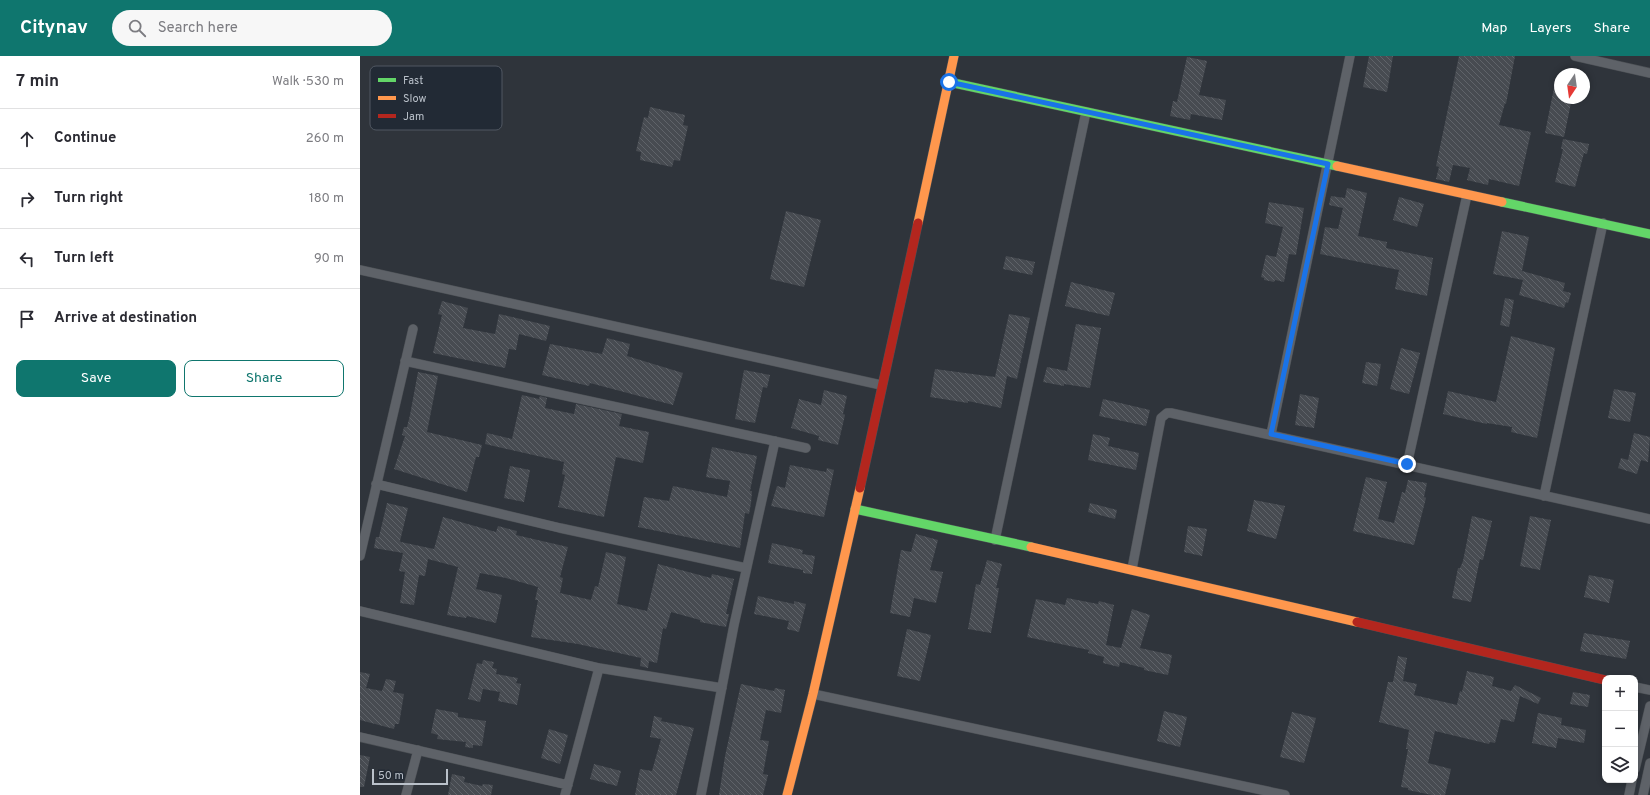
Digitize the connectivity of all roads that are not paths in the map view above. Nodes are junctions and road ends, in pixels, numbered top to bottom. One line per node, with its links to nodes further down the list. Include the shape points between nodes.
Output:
1 (954, 56): 5 (street)
2 (1350, 56): 7 (street)
3 (1575, 56): 4 (street)
4 (1650, 73)
5 (949, 82): 6 (street); 14 (street)
6 (1086, 112): 7 (street); 23 (street)
7 (1328, 164): 8 (street); 15 (street)
8 (1467, 195): 9 (street); 18 (street)
9 (1603, 223): 10 (street); 20 (street)
10 (1650, 234)
11 (360, 270): 14 (street)
12 (413, 329): 13 (street)
13 (405, 361): 16 (street); 19 (street)
14 (881, 384): 21 (street)
15 (1271, 434): 18 (street); 26 (street, via 1176,413 1167,413 1161,418)
16 (775, 441): 17 (street); 25 (street)
17 (806, 448)
18 (1407, 464): 20 (street)
19 (376, 484): 24 (street); 25 (street, via 560,528)
20 (1544, 496): 22 (street)
21 (855, 509): 23 (street); 33 (street)
22 (1650, 520)
23 (995, 540): 26 (street)
24 (360, 556)
25 (746, 568): 30 (street)
26 (1132, 569): 29 (street)
27 (360, 611): 28 (street)
28 (599, 668): 30 (street); 40 (street)
29 (1602, 679)
30 (722, 688): 43 (street)
31 (1638, 688): 32 (street)
32 (1650, 690)
33 (813, 694): 44 (street); 45 (street)
34 (1650, 706): 37 (street)
35 (360, 737): 36 (street)
36 (418, 750): 40 (street); 41 (street)
37 (1638, 756)
38 (1650, 763): 47 (street)
39 (1631, 783): 46 (street)
40 (568, 785): 42 (street)
41 (406, 795)
42 (566, 795)
43 (701, 795)
44 (787, 795)
45 (1285, 795)
46 (1629, 795)
47 (1643, 795)

